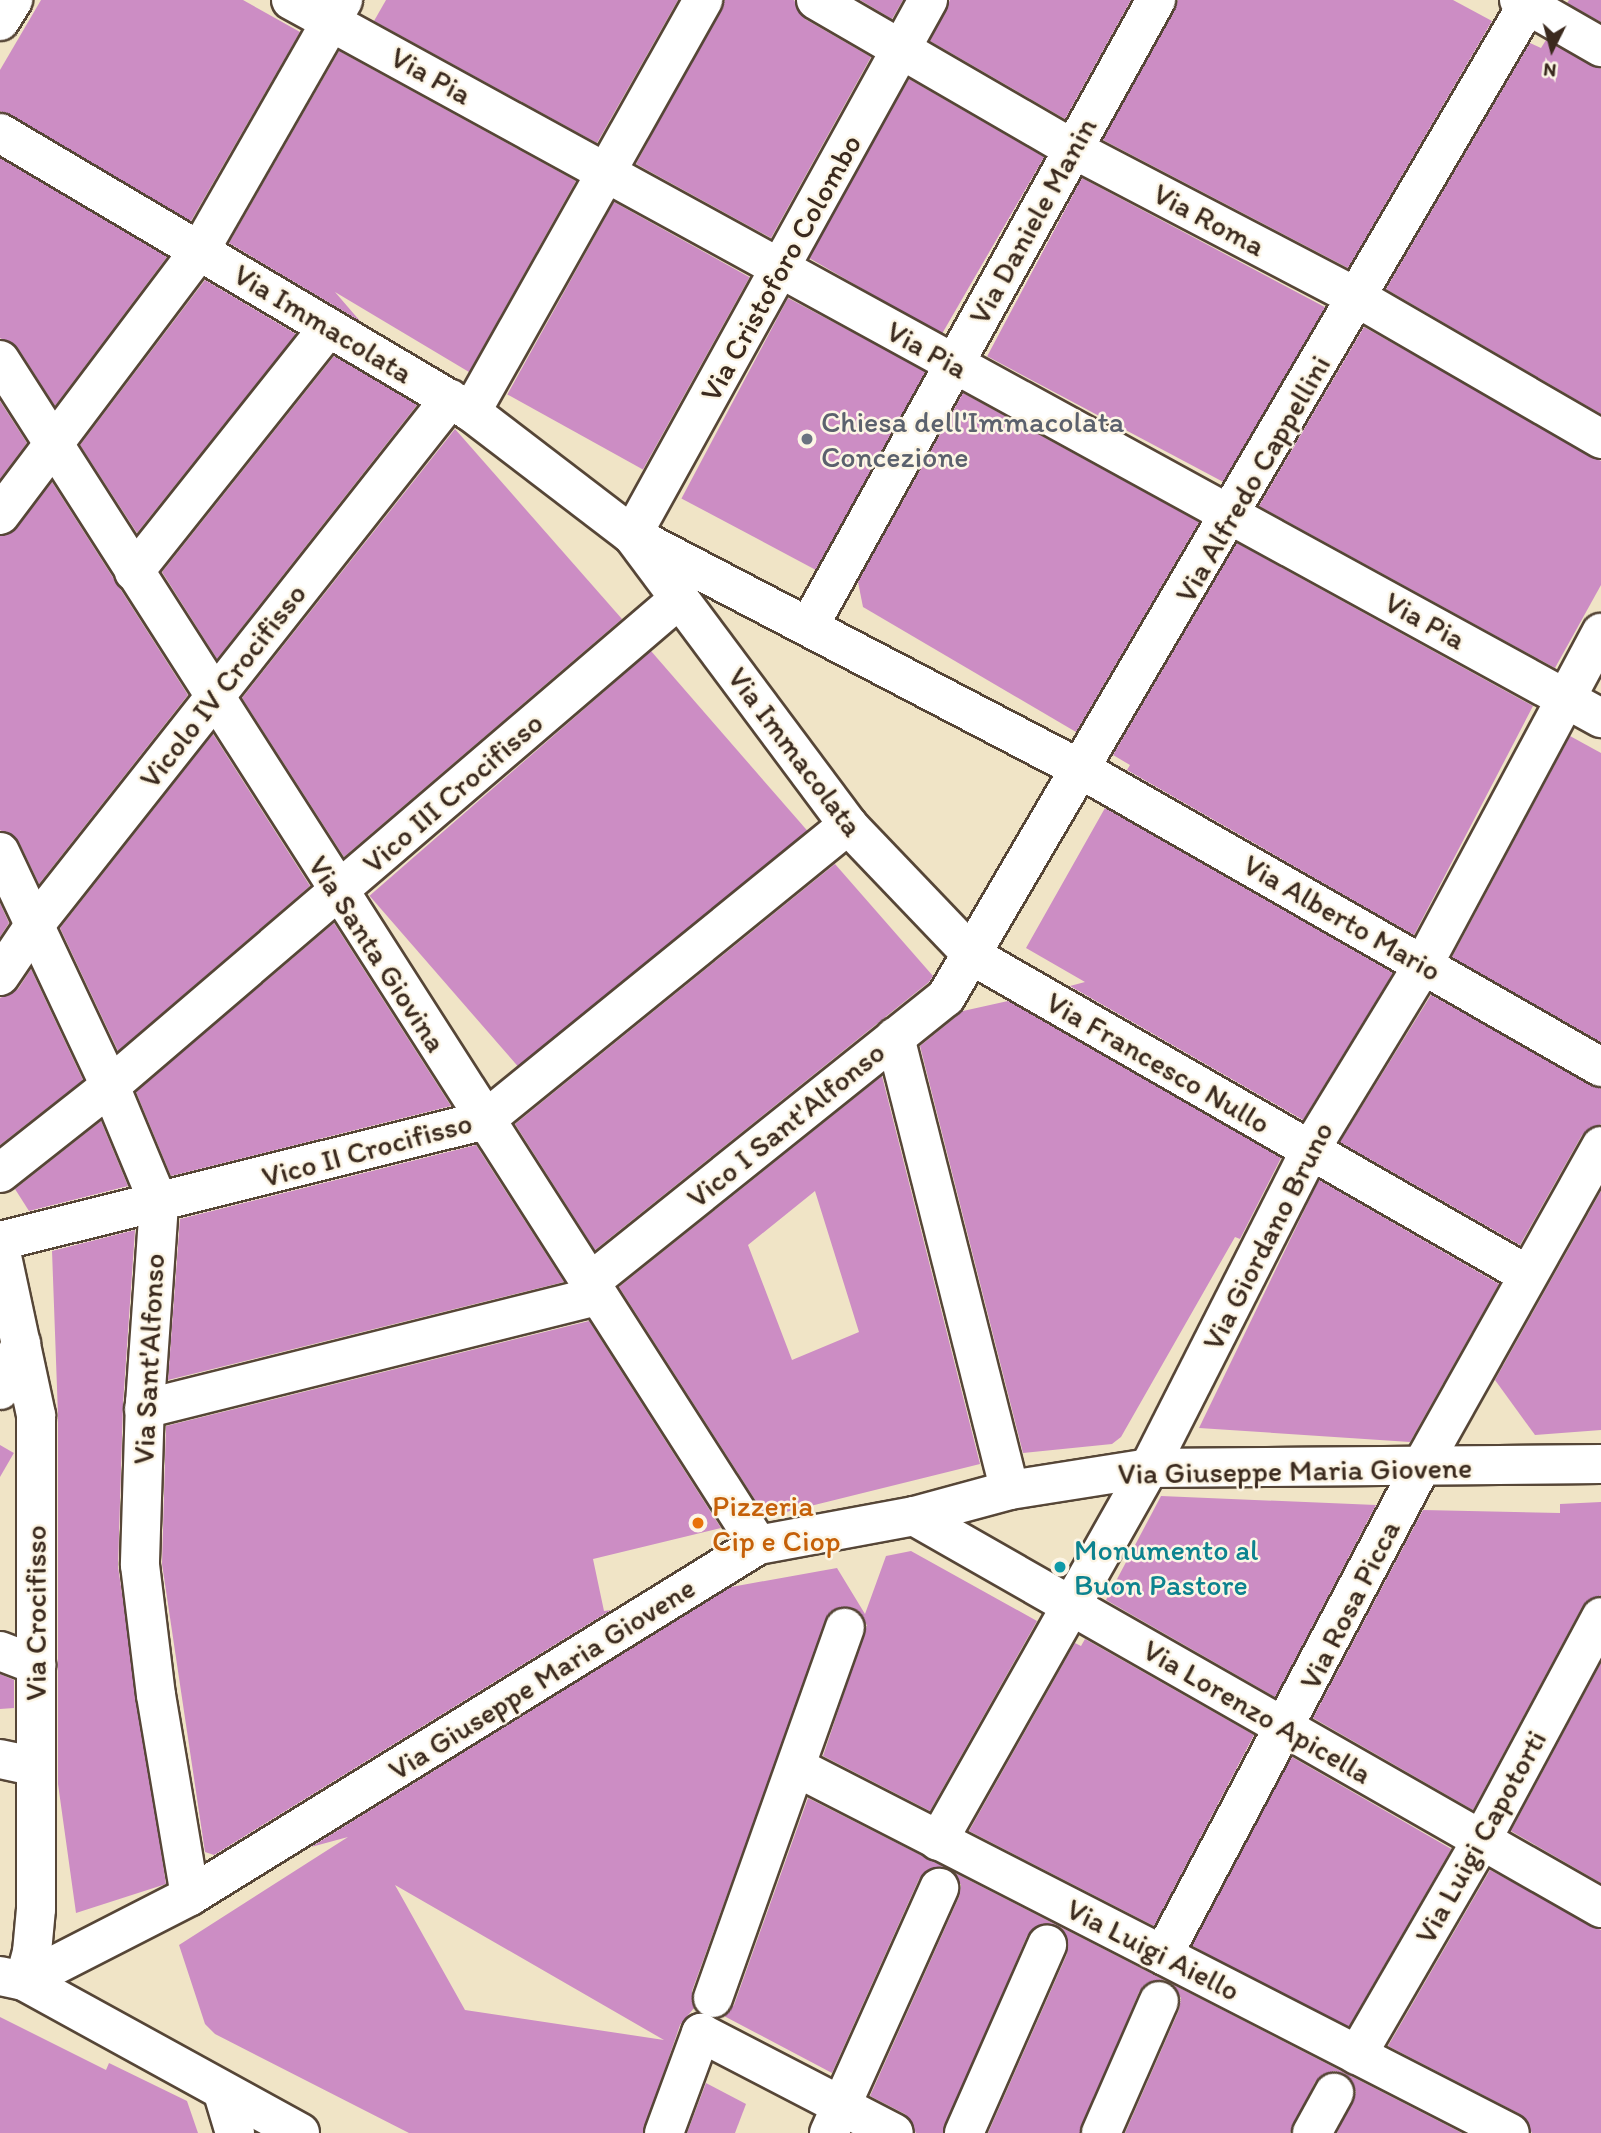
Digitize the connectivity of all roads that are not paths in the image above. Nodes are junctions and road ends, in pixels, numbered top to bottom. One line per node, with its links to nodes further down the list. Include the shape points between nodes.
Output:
1 (13, 0): 9 (street)
2 (291, 0): 8 (street, Via Pia)
3 (703, 0): 14 (street, Vicolo IV Crocifisso)
4 (816, 0): 11 (street, Via Roma)
5 (928, 0): 11 (street, Via Cristoforo Colombo)
6 (1156, 0): 13 (street, Via Daniele Manin)
7 (1525, 1): 10 (street); 17 (street, Via Alfredo Cappellini)
8 (336, 10): 14 (street, Via Pia); 15 (street)
9 (0, 21)
10 (1601, 47)
11 (902, 48): 13 (street, Via Roma); 16 (street, Via Cristoforo Colombo)
12 (0, 133): 15 (street, Via Immacolata)
13 (1075, 150): 17 (street, Via Roma); 20 (street, Via Daniele Manin)
14 (609, 173): 16 (street, Via Pia); 21 (street, Vicolo IV Crocifisso)
15 (200, 250): 18 (street, Via Immacolata); 23 (street)
16 (782, 267): 20 (street, Via Pia); 26 (street, Via Cristoforo Colombo)
17 (1358, 298): 22 (street, Via Roma); 25 (street, Via Alfredo Cappellini)
18 (328, 328): 21 (street, Via Immacolata); 27 (street)
19 (0, 360): 23 (street, Via Santa Giovina)
20 (952, 365): 25 (street, Via Pia); 29 (street, Via Daniele Manin)
21 (460, 406): 26 (street, Via Immacolata); 31 (street, Vicolo IV Crocifisso)
22 (1601, 439)
23 (53, 444): 24 (street); 27 (street, Via Santa Giovina)
24 (0, 514)
25 (1232, 514): 32 (street, Via Pia); 34 (street, Via Alfredo Cappellini)
26 (632, 535): 28 (street, Via Immacolata); 29 (street, Via Immacolata)
27 (134, 572): 31 (street, Via Santa Giovina)
28 (679, 599): 35 (street, Via Immacolata); 37 (street, Vico III Crocifisso)
29 (809, 626): 34 (street, Via Immacolata)
30 (1601, 633): 32 (street, Via Giordano Bruno)
31 (216, 694): 37 (street, Via Santa Giovina); 38 (street, Vicolo IV Crocifisso)
32 (1563, 697): 33 (street, Via Pia); 40 (street, Via Giordano Bruno)
33 (1601, 718)
34 (1082, 769): 39 (street, Via Alfredo Cappellini); 40 (street, Via Alberto Mario)
35 (848, 825): 39 (street, Via Immacolata); 45 (street, Vico II Crocifisso)
36 (0, 852): 38 (street, Via Sant'Alfonso)
37 (337, 892): 44 (street, Vico III Crocifisso); 45 (street, Via Santa Giovina)
38 (33, 927): 41 (street, Vicolo IV Crocifisso); 44 (street, Via Sant'Alfonso)
39 (973, 956): 42 (street, Vico I Sant'Alfonso, via 946,997); 47 (street, Via Francesco Nullo)
40 (1423, 965): 43 (street, Via Alberto Mario); 47 (street, Via Giordano Bruno)
41 (0, 976)
42 (895, 1037): 53 (street, Vico I Sant'Alfonso); 60 (street)
43 (1601, 1067)
44 (110, 1086): 48 (street, Vico III Crocifisso); 49 (street, Via Sant'Alfonso)
45 (485, 1121): 49 (street, Vico II Crocifisso); 53 (street, Via Santa Giovina)
46 (1601, 1146): 52 (street, Via Rosa Picca)
47 (1310, 1150): 52 (street, Via Francesco Nullo); 59 (street, Via Giordano Bruno)
48 (0, 1173)
49 (159, 1205): 50 (street, Vico II Crocifisso); 56 (street, Via Sant'Alfonso)
50 (0, 1241)
51 (0, 1247): 54 (street, Via Crocifisso)
52 (1526, 1274): 58 (street, Via Rosa Picca)
53 (593, 1289): 56 (street, Vico I Sant'Alfonso); 62 (street, Via Santa Giovina)
54 (21, 1345): 55 (street); 67 (street, Via Crocifisso, via 36,1415)
55 (0, 1390)
56 (144, 1409): 74 (street, Via Sant'Alfonso, via 140,1565 156,1695)
57 (1601, 1464): 58 (street, Via Giuseppe Maria Giovene)
58 (1421, 1467): 59 (street, Via Giuseppe Maria Giovene); 68 (street, Via Rosa Picca)
59 (1149, 1468): 60 (street, Via Giuseppe Maria Giovene); 63 (street, Via Giordano Bruno)
60 (1010, 1490): 61 (street, Via Giuseppe Maria Giovene)
61 (914, 1516): 62 (street, Via Giuseppe Maria Giovene); 63 (street, Via Lorenzo Apicella)
62 (758, 1545): 74 (street, Via Giuseppe Maria Giovene)
63 (1074, 1606): 68 (street, Via Lorenzo Apicella); 71 (street, Via Giordano Bruno)
64 (1601, 1617): 72 (street, Via Luigi Capotorti)
65 (845, 1628): 70 (street)
66 (0, 1651): 67 (street)
67 (36, 1665): 69 (street, Via Crocifisso)
68 (1285, 1730): 72 (street, Via Lorenzo Apicella); 77 (street, Via Rosa Picca)
69 (16, 1762): 78 (street, Via Crocifisso, via 36,1909 32,1952)
70 (796, 1766): 71 (street, Via Luigi Aiello); 80 (street)
71 (938, 1841): 77 (street, Via Luigi Aiello)
72 (1481, 1841): 75 (street, Via Lorenzo Apicella); 81 (street, Via Luigi Capotorti)
73 (939, 1888): 84 (street)
74 (190, 1896): 78 (street, Via Giuseppe Maria Giovene)
75 (1601, 1908)
76 (1047, 1945): 89 (street)
77 (1163, 1955): 81 (street, Via Luigi Aiello)
78 (12, 1979): 82 (street)
79 (1159, 2001): 90 (street)
80 (707, 2015): 84 (street); 87 (street)
81 (1357, 2054): 92 (street, Via Luigi Aiello)
82 (223, 2093): 85 (street); 86 (street)
83 (1334, 2094): 91 (street)
84 (835, 2120): 88 (street)
85 (235, 2133)
86 (300, 2133)
87 (664, 2133)
88 (894, 2133)
89 (964, 2133)
90 (1101, 2133)
91 (1312, 2133)
92 (1510, 2133)

